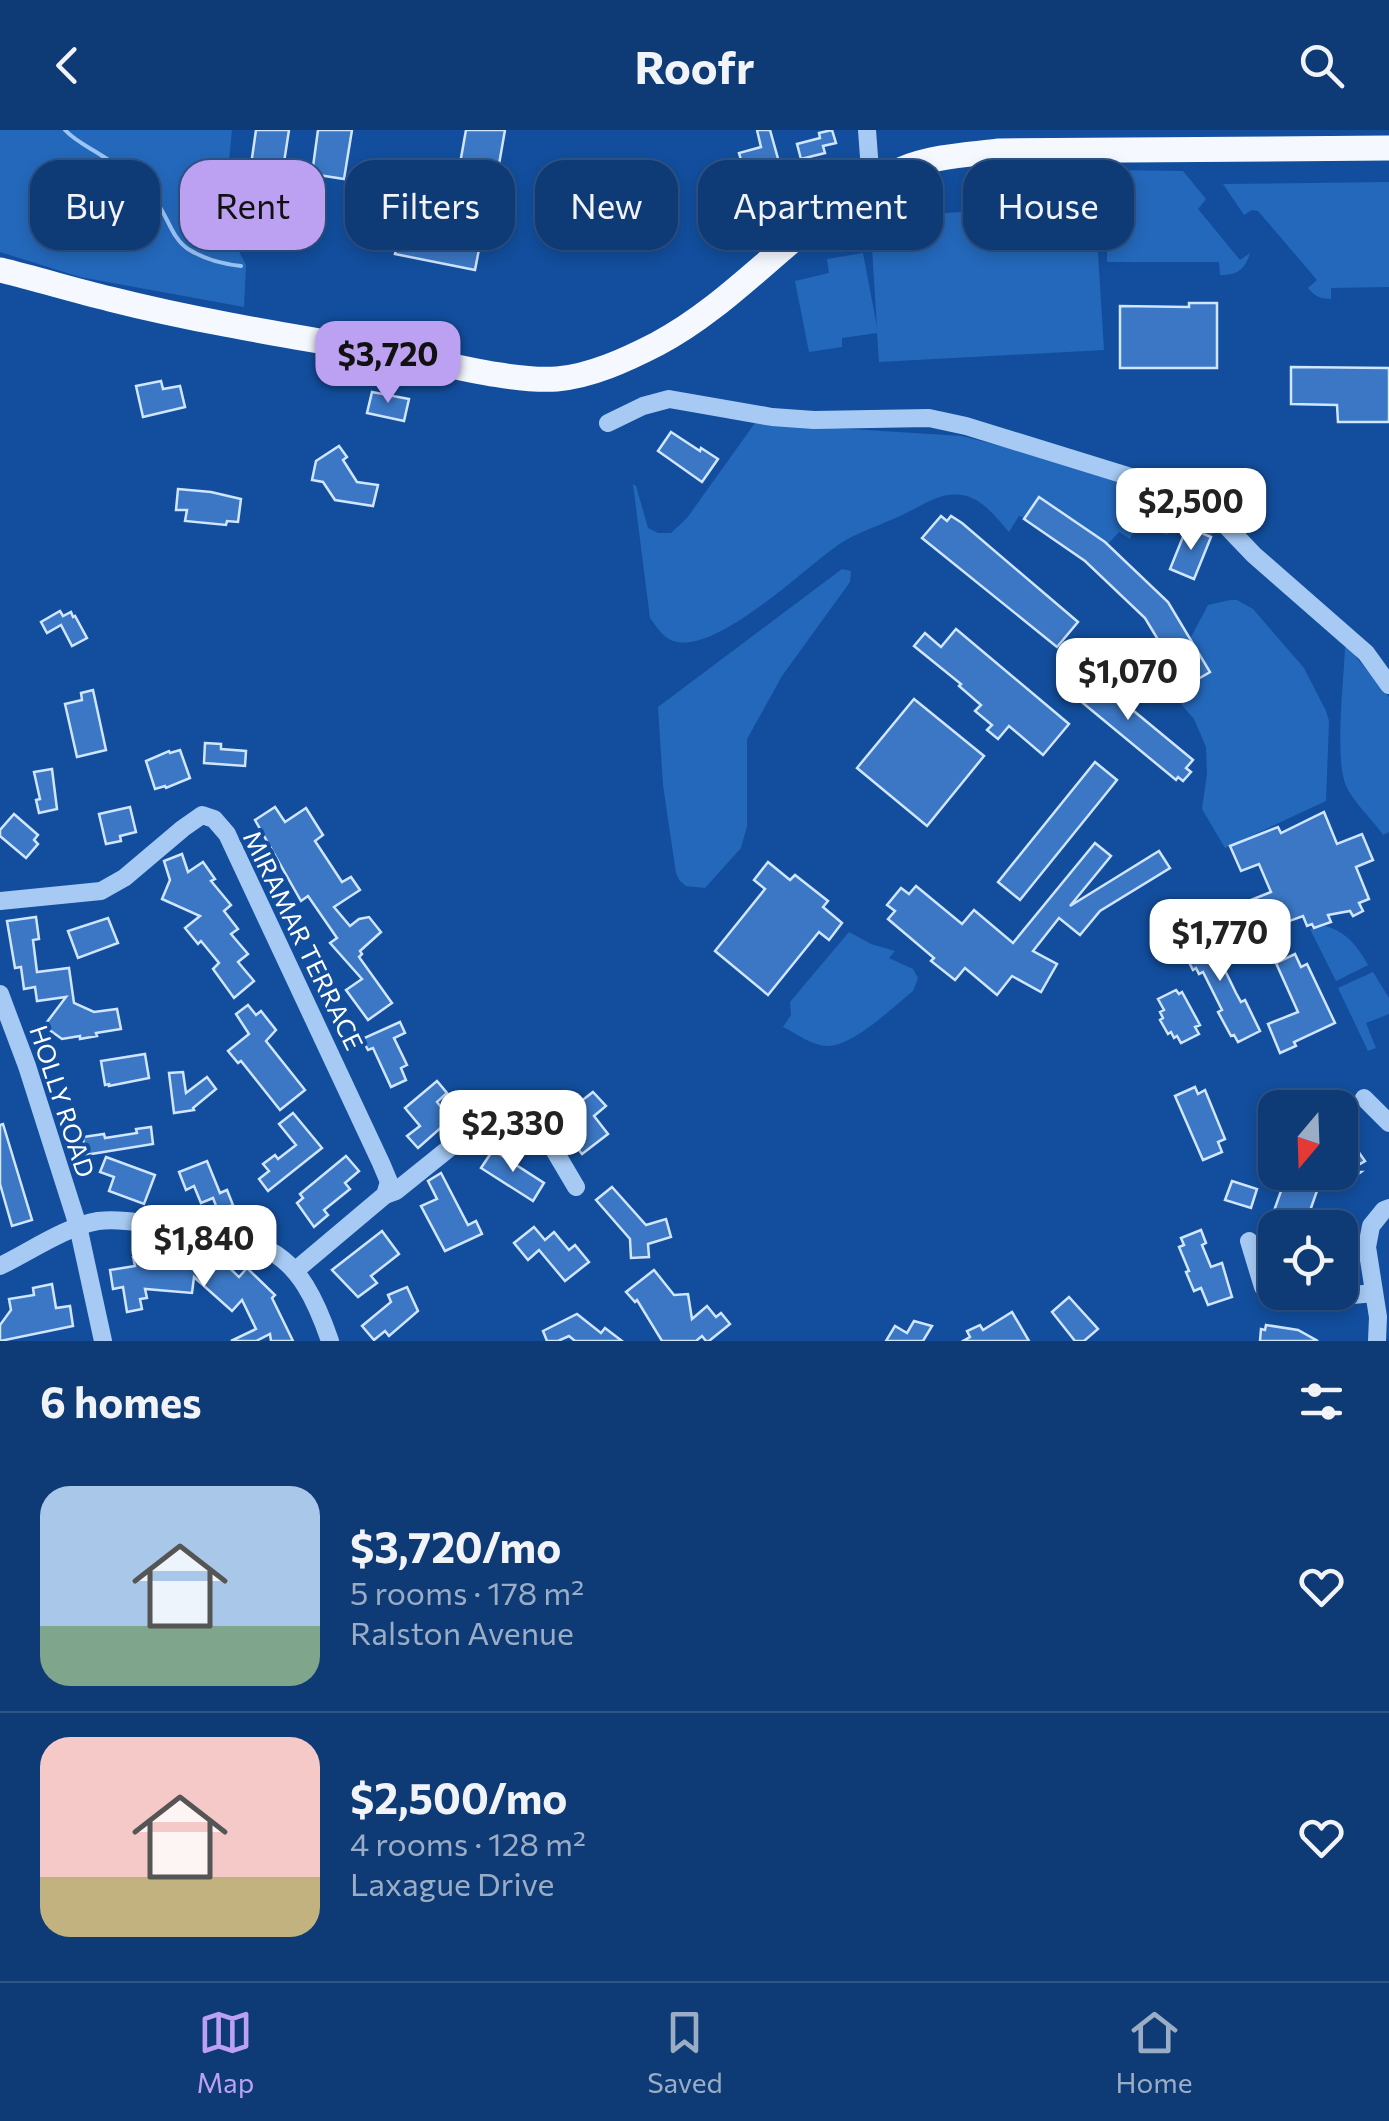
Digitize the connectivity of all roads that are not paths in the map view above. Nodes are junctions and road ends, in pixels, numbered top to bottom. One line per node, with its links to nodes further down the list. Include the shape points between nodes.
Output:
1 (868, 130): 3 (street)
2 (1389, 148): 4 (main road, via 999,151)
3 (870, 160)
4 (927, 160)
5 (782, 250): 6 (main road, via 686,326 631,357 558,379 222,323)
6 (0, 270)
7 (608, 423): 8 (street, via 670,400 814,420 929,418 1170,488 1211,510 1353,641)
8 (1389, 684)
9 (0, 901): 14 (street, MIRAMAR TERRACE, via 101,891 202,815 214,819 363,1122 389,1182)
10 (0, 994): 16 (street, HOLLY ROAD)
11 (1364, 1098): 12 (street)
12 (1389, 1122)
13 (576, 1187): 14 (street, via 515,1101)
14 (385, 1195): 19 (street)
15 (1389, 1208): 20 (street, via 1371,1226 1367,1247)
16 (78, 1226): 18 (street); 19 (street, via 101,1220 218,1234 268,1248); 21 (street, HOLLY ROAD)
17 (1249, 1241): 20 (street, via 1263,1287 1278,1302)
18 (0, 1266)
19 (296, 1270): 22 (street)
20 (1374, 1294): 23 (street)
21 (102, 1341)
22 (330, 1341)
23 (1378, 1341)

